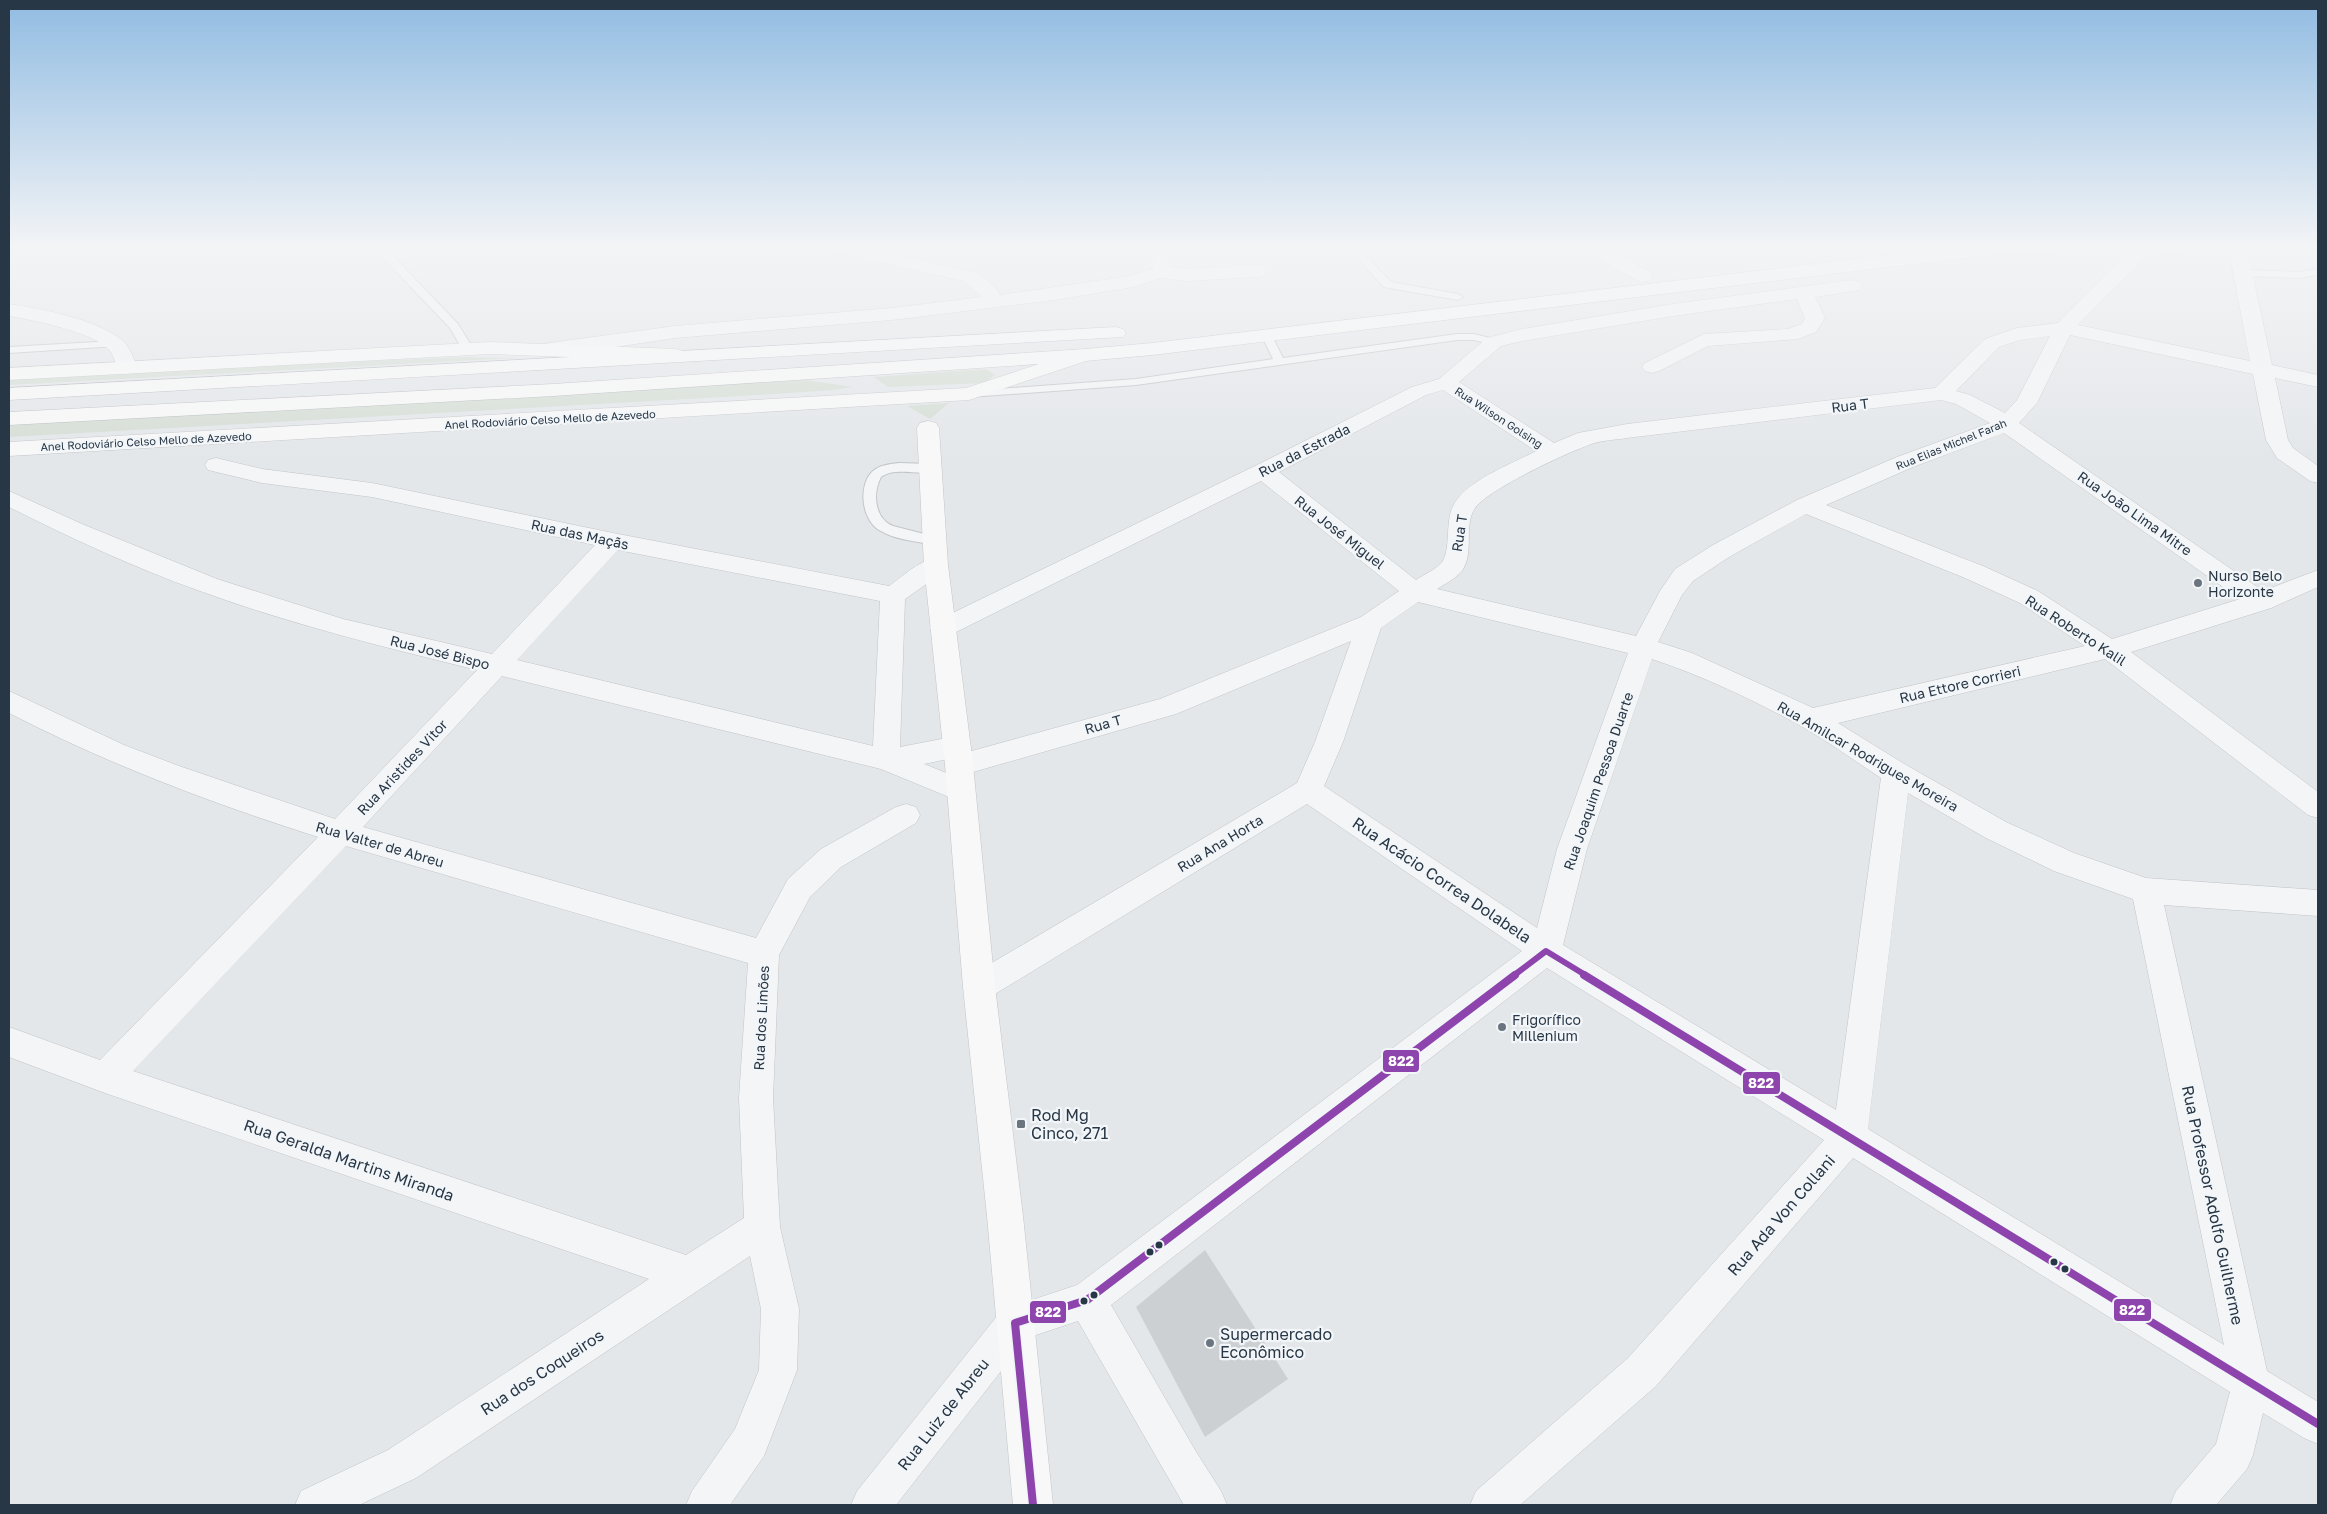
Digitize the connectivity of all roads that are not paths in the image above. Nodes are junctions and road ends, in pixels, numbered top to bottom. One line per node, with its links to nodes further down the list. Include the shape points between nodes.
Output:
1 (32, 316): 17 (street, via 92,333)
2 (444, 316): 20 (lane)
3 (872, 316): 18 (street, via 684,331)
4 (1284, 316): 22 (main road, via 1140,331)
5 (1436, 316): 14 (main road, Anel Rodoviário Celso Mello de Azevedo)
6 (1639, 316): 16 (street, Rua da Estrada)
7 (1679, 316): 15 (street)
8 (1750, 316): 12 (street)
9 (1814, 316): 12 (street)
10 (2076, 316): 13 (street, Rua Elias Michel Farah)
11 (2251, 316): 26 (street)
12 (1809, 328): 15 (street, via 1791,335)
13 (2064, 328): 26 (street); 32 (street, via 2017,334 1992,343); 35 (street, Rua Elias Michel Farah, via 2026,403)
14 (1267, 336): 21 (main road, Anel Rodoviário Celso Mello de Azevedo); 23 (lane)
15 (1704, 340): 24 (street)
16 (1494, 342): 23 (lane, via 1457,337); 29 (street, Rua da Estrada)
17 (114, 344): 19 (lane); 25 (street, via 122,353)
18 (547, 349): 20 (main road); 22 (main road)
19 (9, 350)
20 (468, 350): 25 (main road)
21 (1085, 355): 31 (main road, Anel Rodoviário Celso Mello de Azevedo); 34 (main road, Anel Rodoviário Celso Mello de Azevedo, via 543,390)
22 (700, 356): 30 (main road)
23 (1280, 363): 31 (lane, via 1136,382)
24 (1652, 367)
25 (127, 368): 27 (main road)
26 (2262, 370): 28 (street); 42 (street, via 2277,440 2286,453)
27 (9, 374)
28 (2318, 381)
29 (1446, 383): 38 (street, Rua Wilson Golsing); 41 (street, Rua da Estrada, via 1419,391)
30 (9, 394)
31 (969, 394): 33 (main road, Anel Rodoviário Celso Mello de Azevedo); 36 (main road)
32 (1941, 394): 35 (street, Rua T, via 1963,399); 38 (street, Rua T, via 1627,431 1586,438)
33 (879, 401): 36 (main road); 37 (main road, Anel Rodoviário Celso Mello de Azevedo)
34 (9, 419)
35 (2007, 424): 44 (street, Rua Elias Michel Farah, via 1904,462); 50 (street, Rua João Lima Mitre)
36 (928, 428): 40 (main road)
37 (9, 449)
38 (1552, 452): 48 (street, Rua T, via 1478,491 1464,506 1458,521 1457,553 1452,567)
39 (216, 465): 45 (street, Rua das Maçãs, via 262,476 372,490)
40 (931, 468): 46 (main road); 46 (lane, via 879,471 874,477 869,504 874,519 883,526)
41 (1263, 471): 48 (street, Rua José Miguel); 52 (street, Rua da Estrada)
42 (2318, 476)
43 (9, 498): 55 (street, Rua José Bispo, via 74,530 208,585 341,627)
44 (1805, 505): 53 (street, Rua Joaquim Pessoa Duarte, via 1684,575 1672,591); 54 (street, Rua Roberto Kalil, via 1974,572 2028,597)
45 (613, 541): 49 (street, Rua das Maçãs); 55 (street, Rua Aristides Vitor)
46 (936, 553): 49 (street); 52 (main road)
47 (2318, 578): 50 (street, Rua Ettore Corrieri)
48 (1417, 593): 51 (street, Rua T); 53 (street, Rua Amilcar Rodrigues Moreira)
49 (892, 595): 58 (street)
50 (2262, 602): 54 (street, Rua Ettore Corrieri)
51 (1370, 624): 59 (street, Rua T, via 1167,707); 61 (street, via 1329,742)
52 (943, 628): 59 (main road)
53 (1643, 647): 57 (street, Rua Amilcar Rodrigues Moreira, via 1726,678); 67 (street, Rua Joaquim Pessoa Duarte, via 1572,849)
54 (2109, 650): 57 (street, Rua Ettore Corrieri); 62 (street, Rua Roberto Kalil)
55 (496, 666): 58 (street, Rua José Bispo); 64 (street, Rua Aristides Vitor)
56 (9, 701): 64 (street, Rua Valter de Abreu, via 64,730 185,782)
57 (1810, 719): 60 (street, Rua Amilcar Rodrigues Moreira)
58 (886, 760): 59 (street, Rua José Bispo); 59 (street, Rua José Bispo)
59 (959, 768): 69 (main road)
60 (1896, 773): 65 (street, Rua Amilcar Rodrigues Moreira, via 1996,830 2064,862); 72 (street)
61 (1308, 790): 67 (street, Rua Acácio Correa Dolabela); 69 (street, Rua Ana Horta)
62 (2318, 807)
63 (906, 815): 68 (street, Rua dos Limões, via 830,858 799,888)
64 (340, 833): 68 (street, Rua Valter de Abreu); 71 (street, Rua Aristides Vitor)
65 (2146, 891): 66 (street, Rua Amilcar Rodrigues Moreira); 77 (street, Rua Professor Adolfo Guilherme)
66 (2318, 903)
67 (1546, 951): 72 (street, Rua Acácio Correa Dolabela); 75 (street)
68 (764, 954): 73 (street, Rua dos Limões, via 756,1098)
69 (979, 987): 76 (main road)
70 (9, 1042): 71 (street, Rua Geralda Martins Miranda)
71 (105, 1077): 74 (street, Rua Geralda Martins Miranda)
72 (1850, 1136): 77 (street, Rua Acácio Correa Dolabela); 84 (street, Rua Ada Von Collani, via 1642,1372)
73 (762, 1227): 74 (street, Rua dos Coqueiros); 80 (street, Rua dos Limões, via 780,1309 778,1370 750,1442)
74 (690, 1275): 79 (street, Rua dos Coqueiros, via 402,1464)
75 (1087, 1300): 76 (street); 83 (street)
76 (1015, 1323): 81 (street, Rua Luiz de Abreu); 82 (main road)
77 (2251, 1384): 78 (street, Rua Acácio Correa Dolabela); 85 (street, Rua Professor Adolfo Guilherme, via 2232,1455)
78 (2318, 1424)
79 (315, 1505)
80 (706, 1505)
81 (870, 1505)
82 (1033, 1505)
83 (1207, 1505)
84 (1490, 1505)
85 (2190, 1505)

